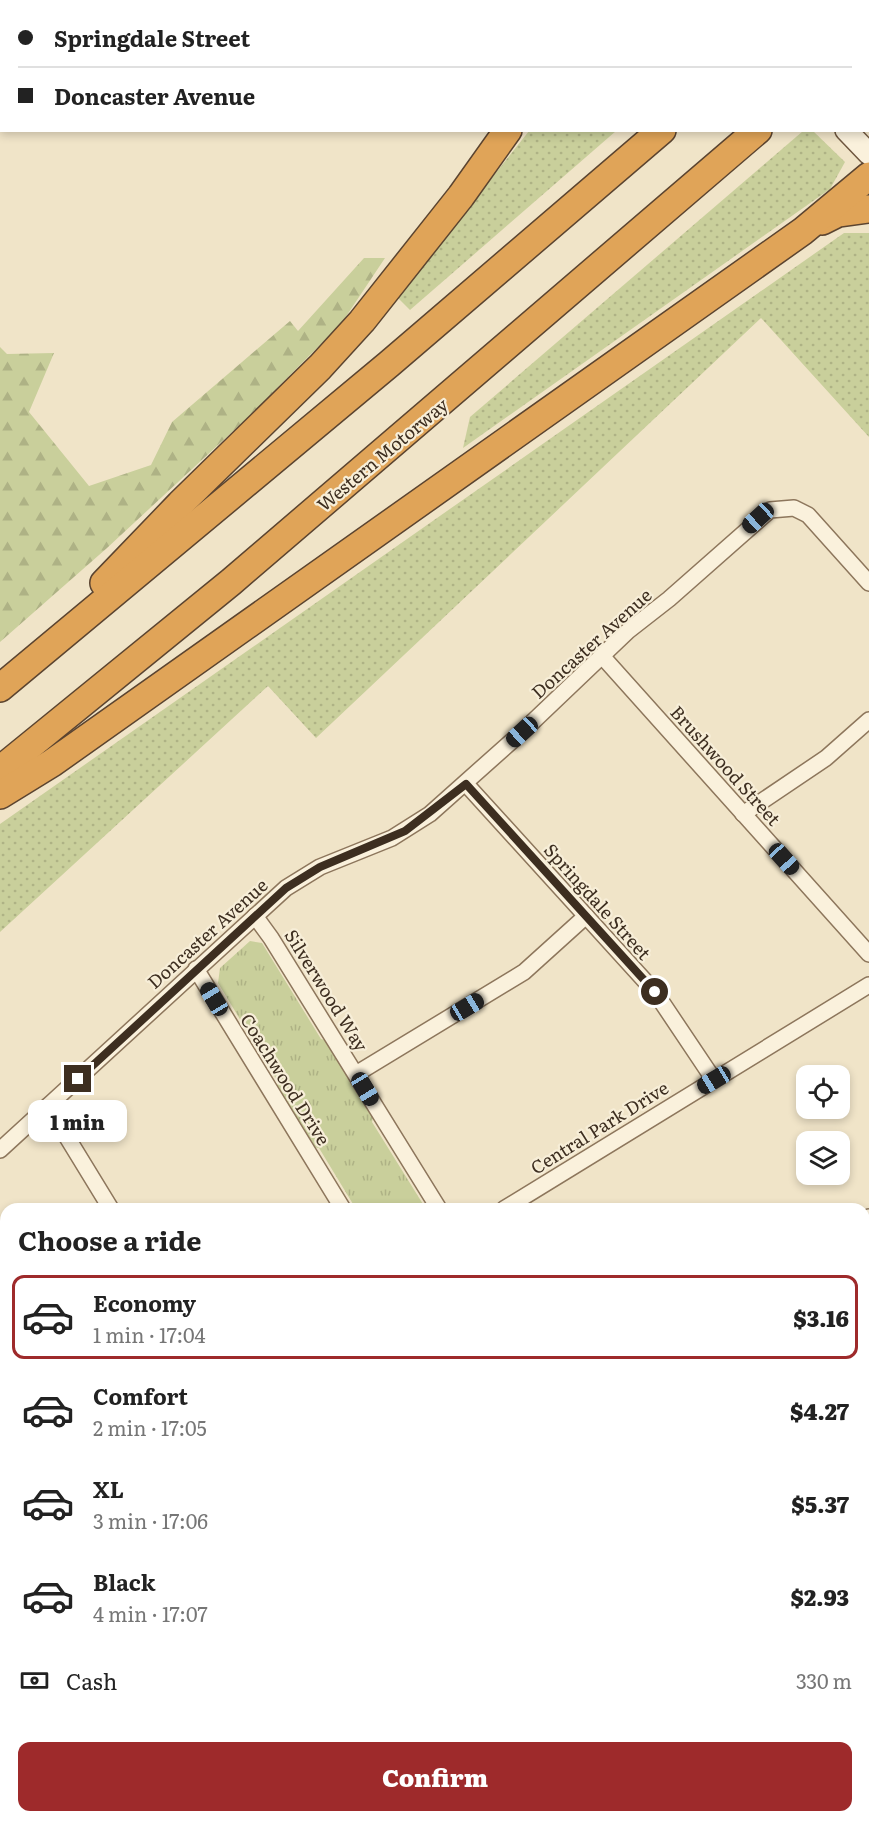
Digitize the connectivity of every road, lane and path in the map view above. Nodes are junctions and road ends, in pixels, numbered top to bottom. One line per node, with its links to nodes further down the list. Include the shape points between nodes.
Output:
1 (507, 132): 11 (highway, via 355,329)
2 (660, 132): 11 (highway)
3 (756, 132): 13 (highway, Western Motorway, via 231,582)
4 (848, 132): 5 (main road)
5 (869, 154)
6 (869, 176): 8 (highway)
7 (869, 209): 8 (highway, via 838,213)
8 (803, 231): 15 (highway, via 62,756)
9 (869, 583): 10 (street, Doncaster Avenue, via 808,515 794,508 777,508 758,518)
10 (602, 656): 14 (street, Doncaster Avenue); 16 (street, Brushwood Street)
11 (7, 682)
12 (869, 720): 16 (street, via 826,758)
13 (0, 770)
14 (466, 784): 17 (street, Doncaster Avenue, via 405,831 301,877); 18 (street, Springdale Street)
15 (0, 795)
16 (743, 813): 19 (street, Brushwood Street)
17 (255, 916): 20 (street, Doncaster Avenue); 22 (street, Silverwood Way)
18 (586, 916): 22 (street, via 524,972); 23 (street, Springdale Street, via 666,1005)
19 (869, 954)
20 (196, 969): 24 (street, Doncaster Avenue); 27 (street, Coachwood Drive)
21 (869, 985): 23 (street, Central Park Drive)
22 (356, 1074): 28 (street, Silverwood Way)
23 (714, 1080): 29 (street, Central Park Drive)
24 (48, 1106): 25 (street, Doncaster Avenue); 26 (street)
25 (0, 1150)
26 (107, 1203)
27 (339, 1203)
28 (435, 1203)
29 (514, 1203)

